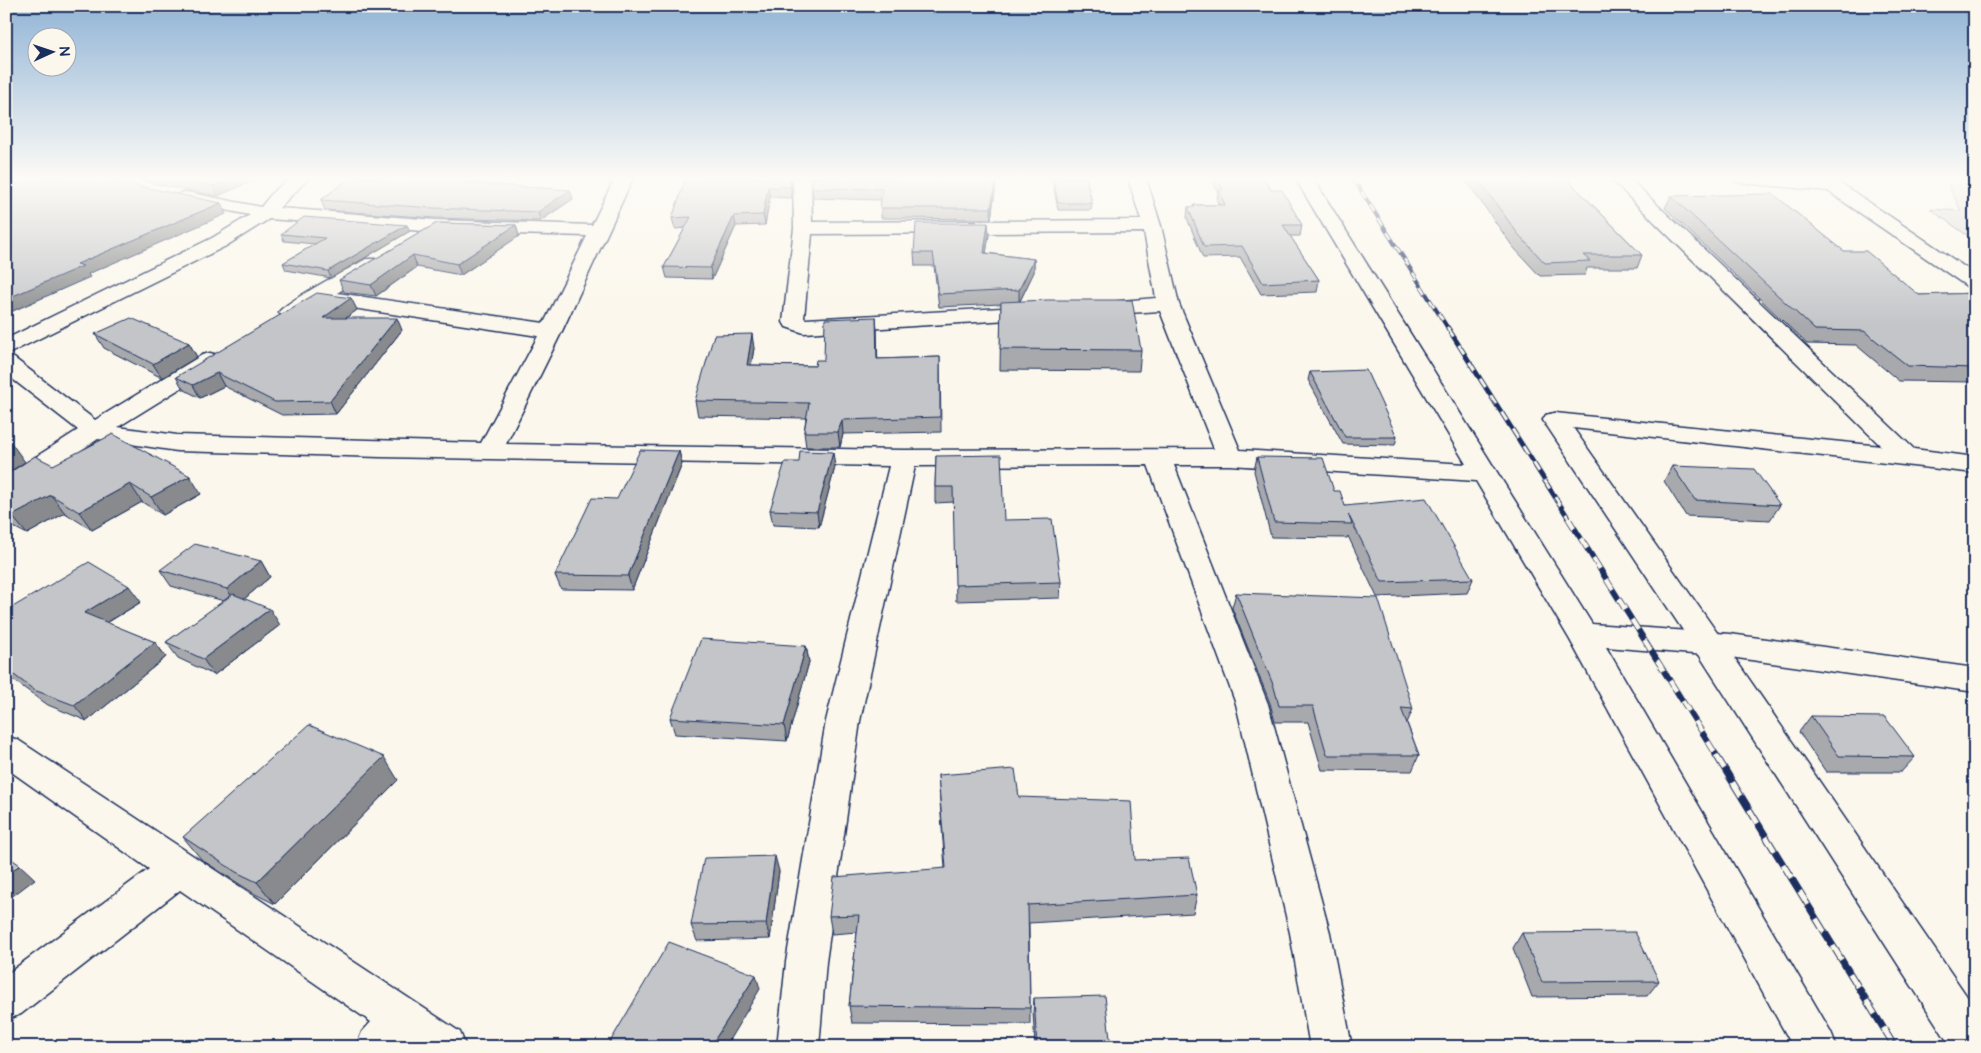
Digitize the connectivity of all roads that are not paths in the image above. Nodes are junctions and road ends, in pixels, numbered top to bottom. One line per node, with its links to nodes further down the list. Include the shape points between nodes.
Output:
1 (243, 227): 17 (street)
2 (434, 227): 13 (street)
3 (467, 227): 11 (street)
4 (601, 227): 11 (street)
5 (953, 227): 10 (street)
6 (1152, 227): 14 (street)
7 (1334, 227): 27 (street)
8 (1670, 227): 22 (street)
9 (1895, 227): 12 (street)
10 (803, 228): 14 (street, via 793,318 804,326)
11 (599, 232): 16 (street)
12 (1975, 283)
13 (316, 296): 15 (street); 16 (street)
14 (1168, 304): 23 (street)
15 (273, 322)
16 (552, 331): 21 (street)
17 (6, 348)
18 (230, 348): 20 (street)
19 (6, 363): 20 (street)
20 (94, 431): 21 (street, via 177,443); 28 (street)
21 (490, 451): 24 (street)
22 (1906, 456): 26 (street); 30 (street, via 1554,420)
23 (1230, 457): 25 (street); 27 (street)
24 (904, 458): 25 (street); 38 (street, via 843,721 806,962)
25 (1158, 458): 39 (street, via 1252,704 1310,933)
26 (1975, 466)
27 (1482, 473): 29 (street)
28 (6, 488)
29 (1583, 635): 30 (street); 40 (street)
30 (1708, 642): 31 (street); 36 (street)
31 (1975, 680)
32 (6, 750): 33 (street)
33 (179, 869): 34 (street); 35 (street)
34 (6, 1000)
35 (389, 1033): 37 (street)
36 (1975, 1045)
37 (445, 1047)
38 (798, 1047)
39 (1331, 1047)
40 (1816, 1047)

